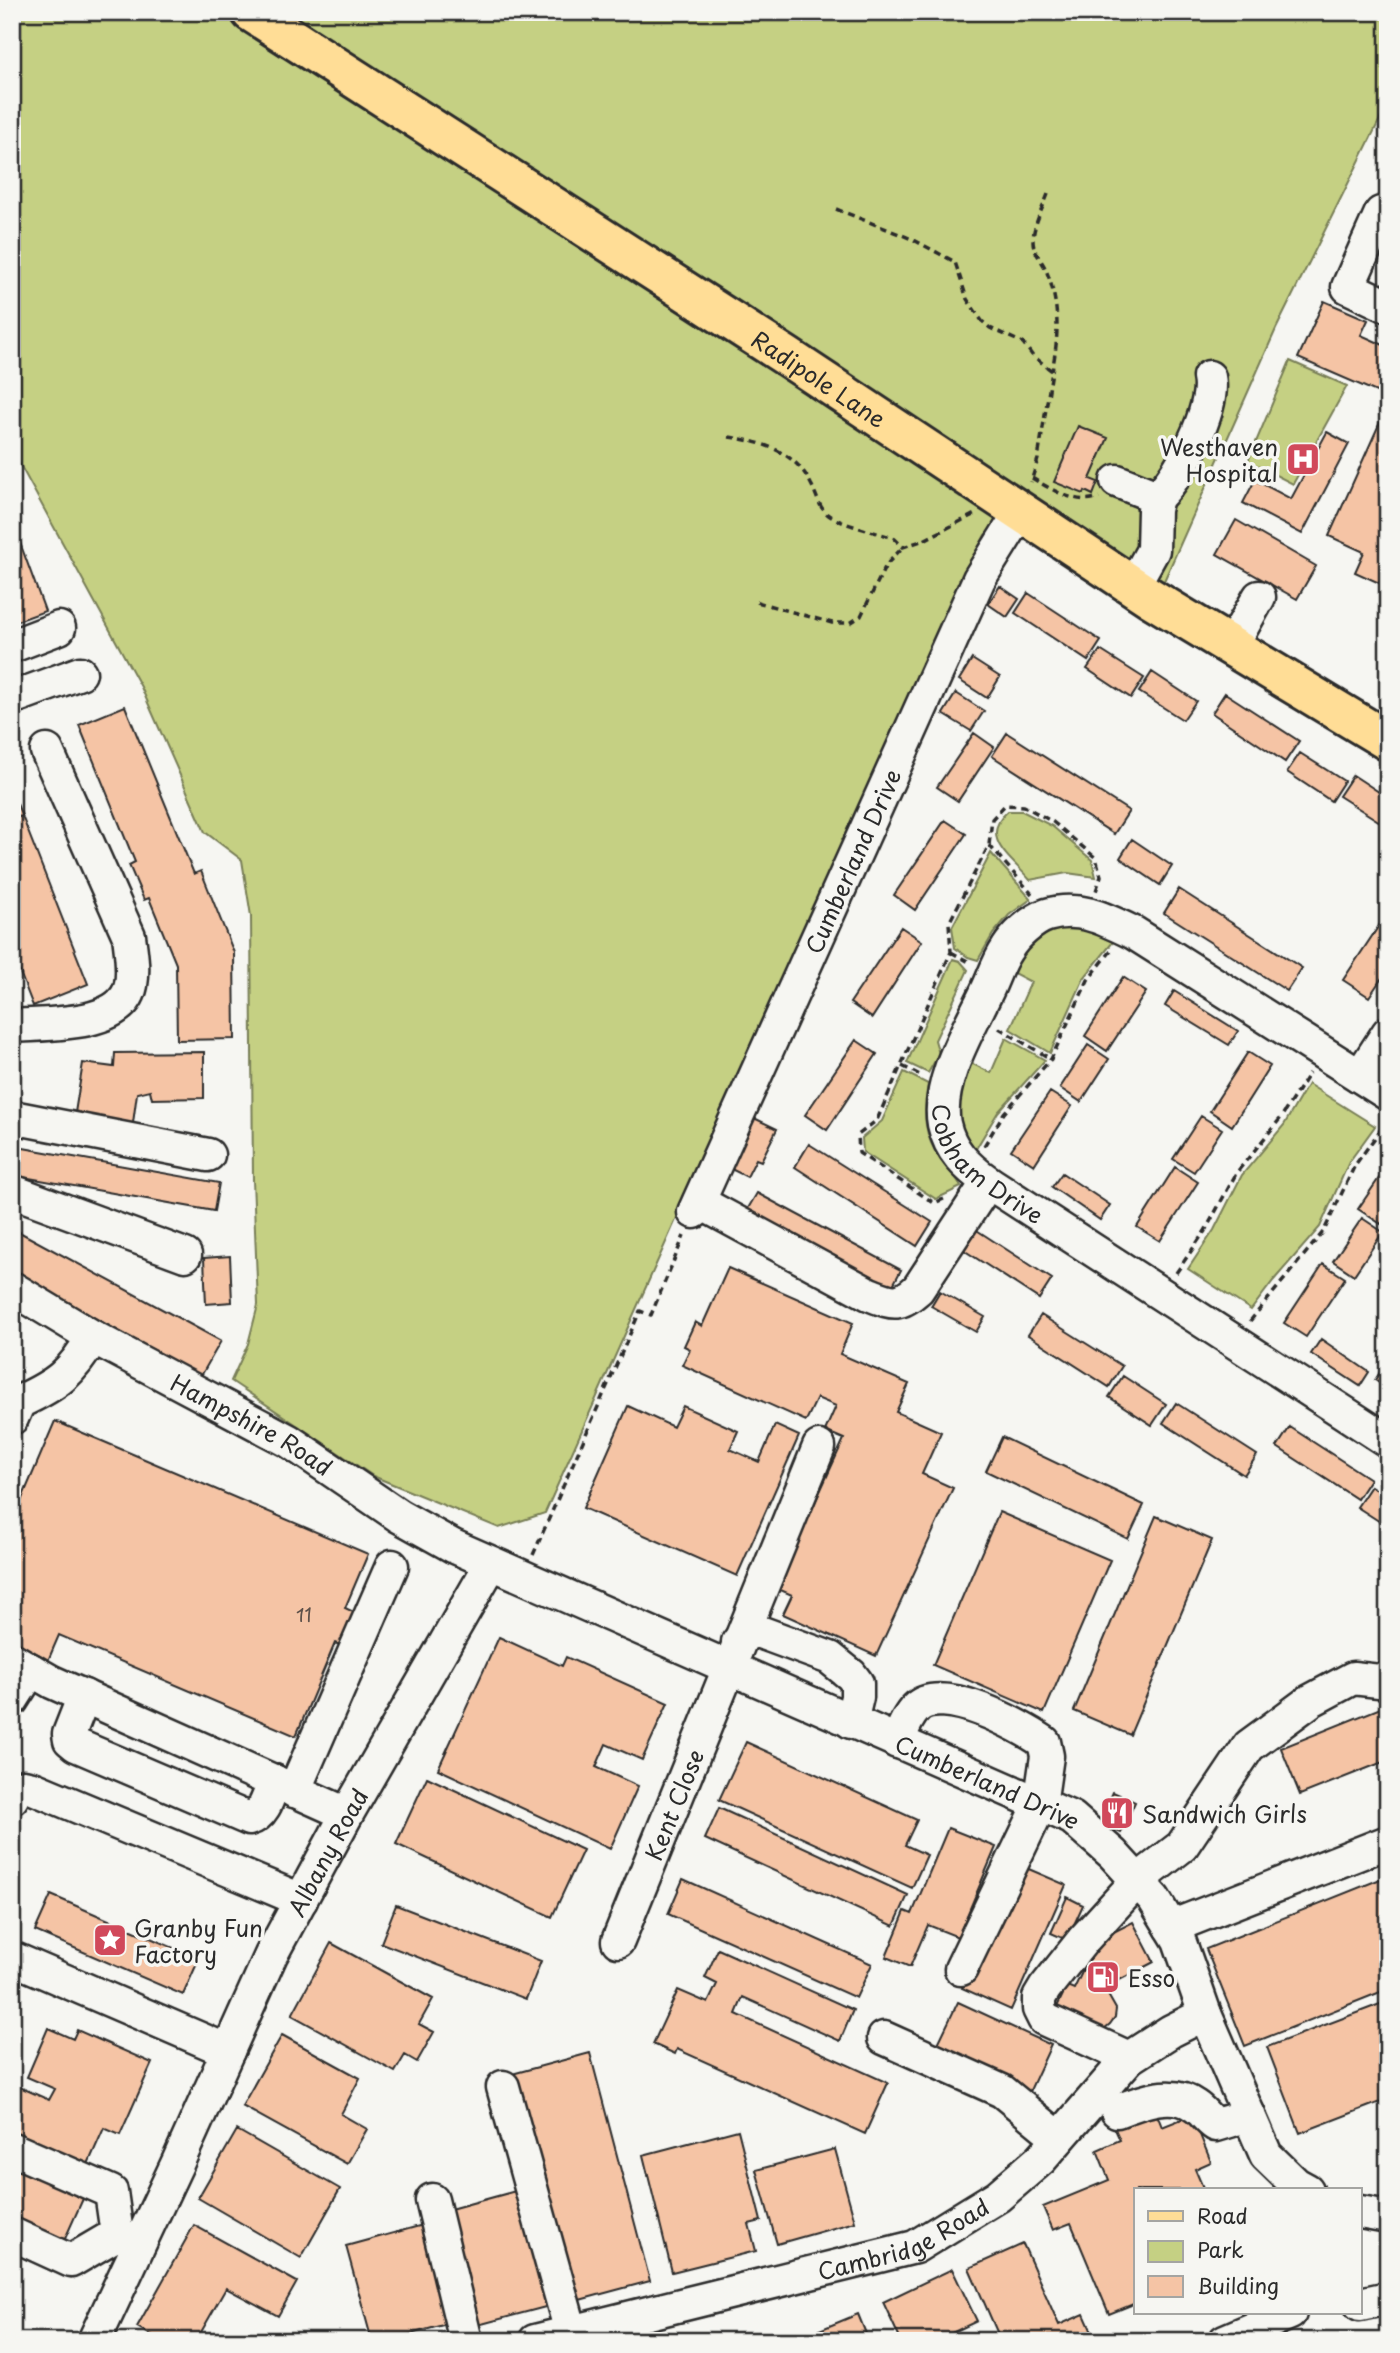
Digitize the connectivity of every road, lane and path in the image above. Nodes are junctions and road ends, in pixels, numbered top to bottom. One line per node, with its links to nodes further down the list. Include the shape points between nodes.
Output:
1 (251, 12): 10 (main road, Radipole Lane, via 786,356)
2 (1048, 194): 6 (path, via 1033,245 1051,283 1058,316)
3 (836, 209): 6 (path, via 912,239 954,262 967,299 982,321 1023,343)
4 (1381, 213): 5 (street, via 1348,287)
5 (1388, 306)
6 (1052, 371): 10 (path)
7 (1209, 377): 11 (street, via 1211,396 1205,415 1173,480)
8 (729, 437): 12 (path, via 766,445 790,458 806,474 830,517 895,539)
9 (1117, 481): 10 (path, via 1095,499 1058,492); 11 (street)
10 (1020, 493): 12 (path); 13 (main road, Radipole Lane); 38 (street, Cumberland Drive)
11 (1157, 497): 13 (street, via 1153,550)
12 (902, 547): 15 (path, via 886,565 861,616 850,623 832,623)
13 (1133, 586): 17 (main road, Radipole Lane)
14 (1259, 597): 17 (street)
15 (758, 602)
16 (59, 628): 18 (street)
17 (1231, 645): 21 (main road, Radipole Lane)
18 (12, 646)
19 (80, 673): 20 (street)
20 (12, 698)
21 (1388, 741)
22 (47, 751): 27 (street, via 129,936 131,988 116,1009 97,1018)
23 (989, 845): 24 (path)
24 (1050, 915): 25 (street, Cobham Drive, via 1071,910); 26 (street, Cobham Drive, via 1025,929 1007,948)
25 (1127, 930): 29 (street, Cobham Drive); 30 (path, via 1088,980)
26 (975, 1014): 30 (path); 36 (street, Cobham Drive, via 953,1064 944,1121 950,1144 962,1162)
27 (12, 1026)
28 (1388, 1033): 31 (street)
29 (1322, 1052): 31 (street, Cobham Drive); 41 (path, via 1280,1119 1237,1172 1205,1231)
30 (1051, 1059): 36 (path, via 1004,1113)
31 (1360, 1076): 32 (street, Cobham Drive)
32 (1388, 1094)
33 (12, 1116): 35 (street)
34 (1388, 1120): 43 (path, via 1356,1164 1324,1231)
35 (208, 1155)
36 (979, 1175): 38 (street, via 918,1289 905,1300 892,1303); 41 (street, Cobham Drive)
37 (12, 1191): 39 (street)
38 (697, 1207): 49 (path, via 651,1315 640,1311)
39 (185, 1255)
40 (12, 1288): 42 (street, Hampshire Road)
41 (1160, 1294): 43 (street, Cobham Drive)
42 (93, 1337): 44 (street, via 66,1376); 47 (street, Hampshire Road, via 289,1441 399,1516)
43 (1233, 1341): 45 (street, Cobham Drive)
44 (15, 1406)
45 (1388, 1441)
46 (819, 1447): 50 (street, Kent Close)
47 (491, 1564): 49 (street, Cumberland Drive); 60 (street, Albany Road)
48 (392, 1566): 57 (street)
49 (523, 1577): 50 (street, Cumberland Drive)
50 (734, 1655): 55 (street, Cumberland Drive); 55 (street, via 746,1634 757,1631 839,1664 857,1684); 65 (street, Kent Close)
51 (22, 1664): 53 (street); 54 (street)
52 (1388, 1682): 62 (street, via 1353,1678 1310,1701 1249,1746 1182,1846)
53 (84, 1696): 57 (street); 57 (street, via 69,1734 76,1745 249,1819)
54 (12, 1700)
55 (851, 1722): 56 (street, Cumberland Drive)
56 (897, 1742): 59 (street, Cumberland Drive); 59 (street, via 916,1707 932,1700 961,1703 1017,1725 1044,1742 1047,1756)
57 (284, 1786): 60 (street)
58 (12, 1798): 63 (street, via 17,1788 33,1788)
59 (1040, 1804): 62 (street, Cumberland Drive, via 1072,1818); 67 (street)
60 (347, 1814): 63 (street, Albany Road)
61 (1388, 1842): 64 (street)
62 (1137, 1881): 64 (street, Cumberland Drive); 71 (street, via 1039,1998 1044,2019)
63 (301, 1900): 70 (street, Albany Road)
64 (1171, 1927): 68 (street, Cumberland Drive)
65 (618, 1941)
66 (12, 1958): 70 (street)
67 (961, 1969)
68 (1205, 2014): 71 (street, Cambridge Road); 74 (street, Cumberland Drive)
69 (884, 2038): 75 (street, via 1002,2091)
70 (228, 2051): 82 (street, Albany Road)
71 (1129, 2058): 75 (street, Cambridge Road)
72 (503, 2087): 86 (street)
73 (1117, 2111): 74 (street, via 1148,2099 1173,2099 1198,2107 1216,2125)
74 (1248, 2115): 77 (street, Cumberland Drive, via 1266,2155)
75 (1059, 2138): 86 (street, Cambridge Road, via 998,2196 915,2247)
76 (12, 2149): 82 (street, via 111,2192)
77 (1303, 2188)
78 (432, 2200): 88 (street)
79 (1362, 2212): 80 (street)
80 (1388, 2217)
81 (12, 2234): 82 (street, via 71,2260)
82 (128, 2239): 87 (street, Albany Road)
83 (1388, 2298): 84 (street)
84 (1362, 2304)
85 (1288, 2314): 90 (street)
86 (571, 2332): 89 (street, Cambridge Road)
87 (94, 2341)
88 (466, 2341)
89 (535, 2341)
90 (1226, 2341)

